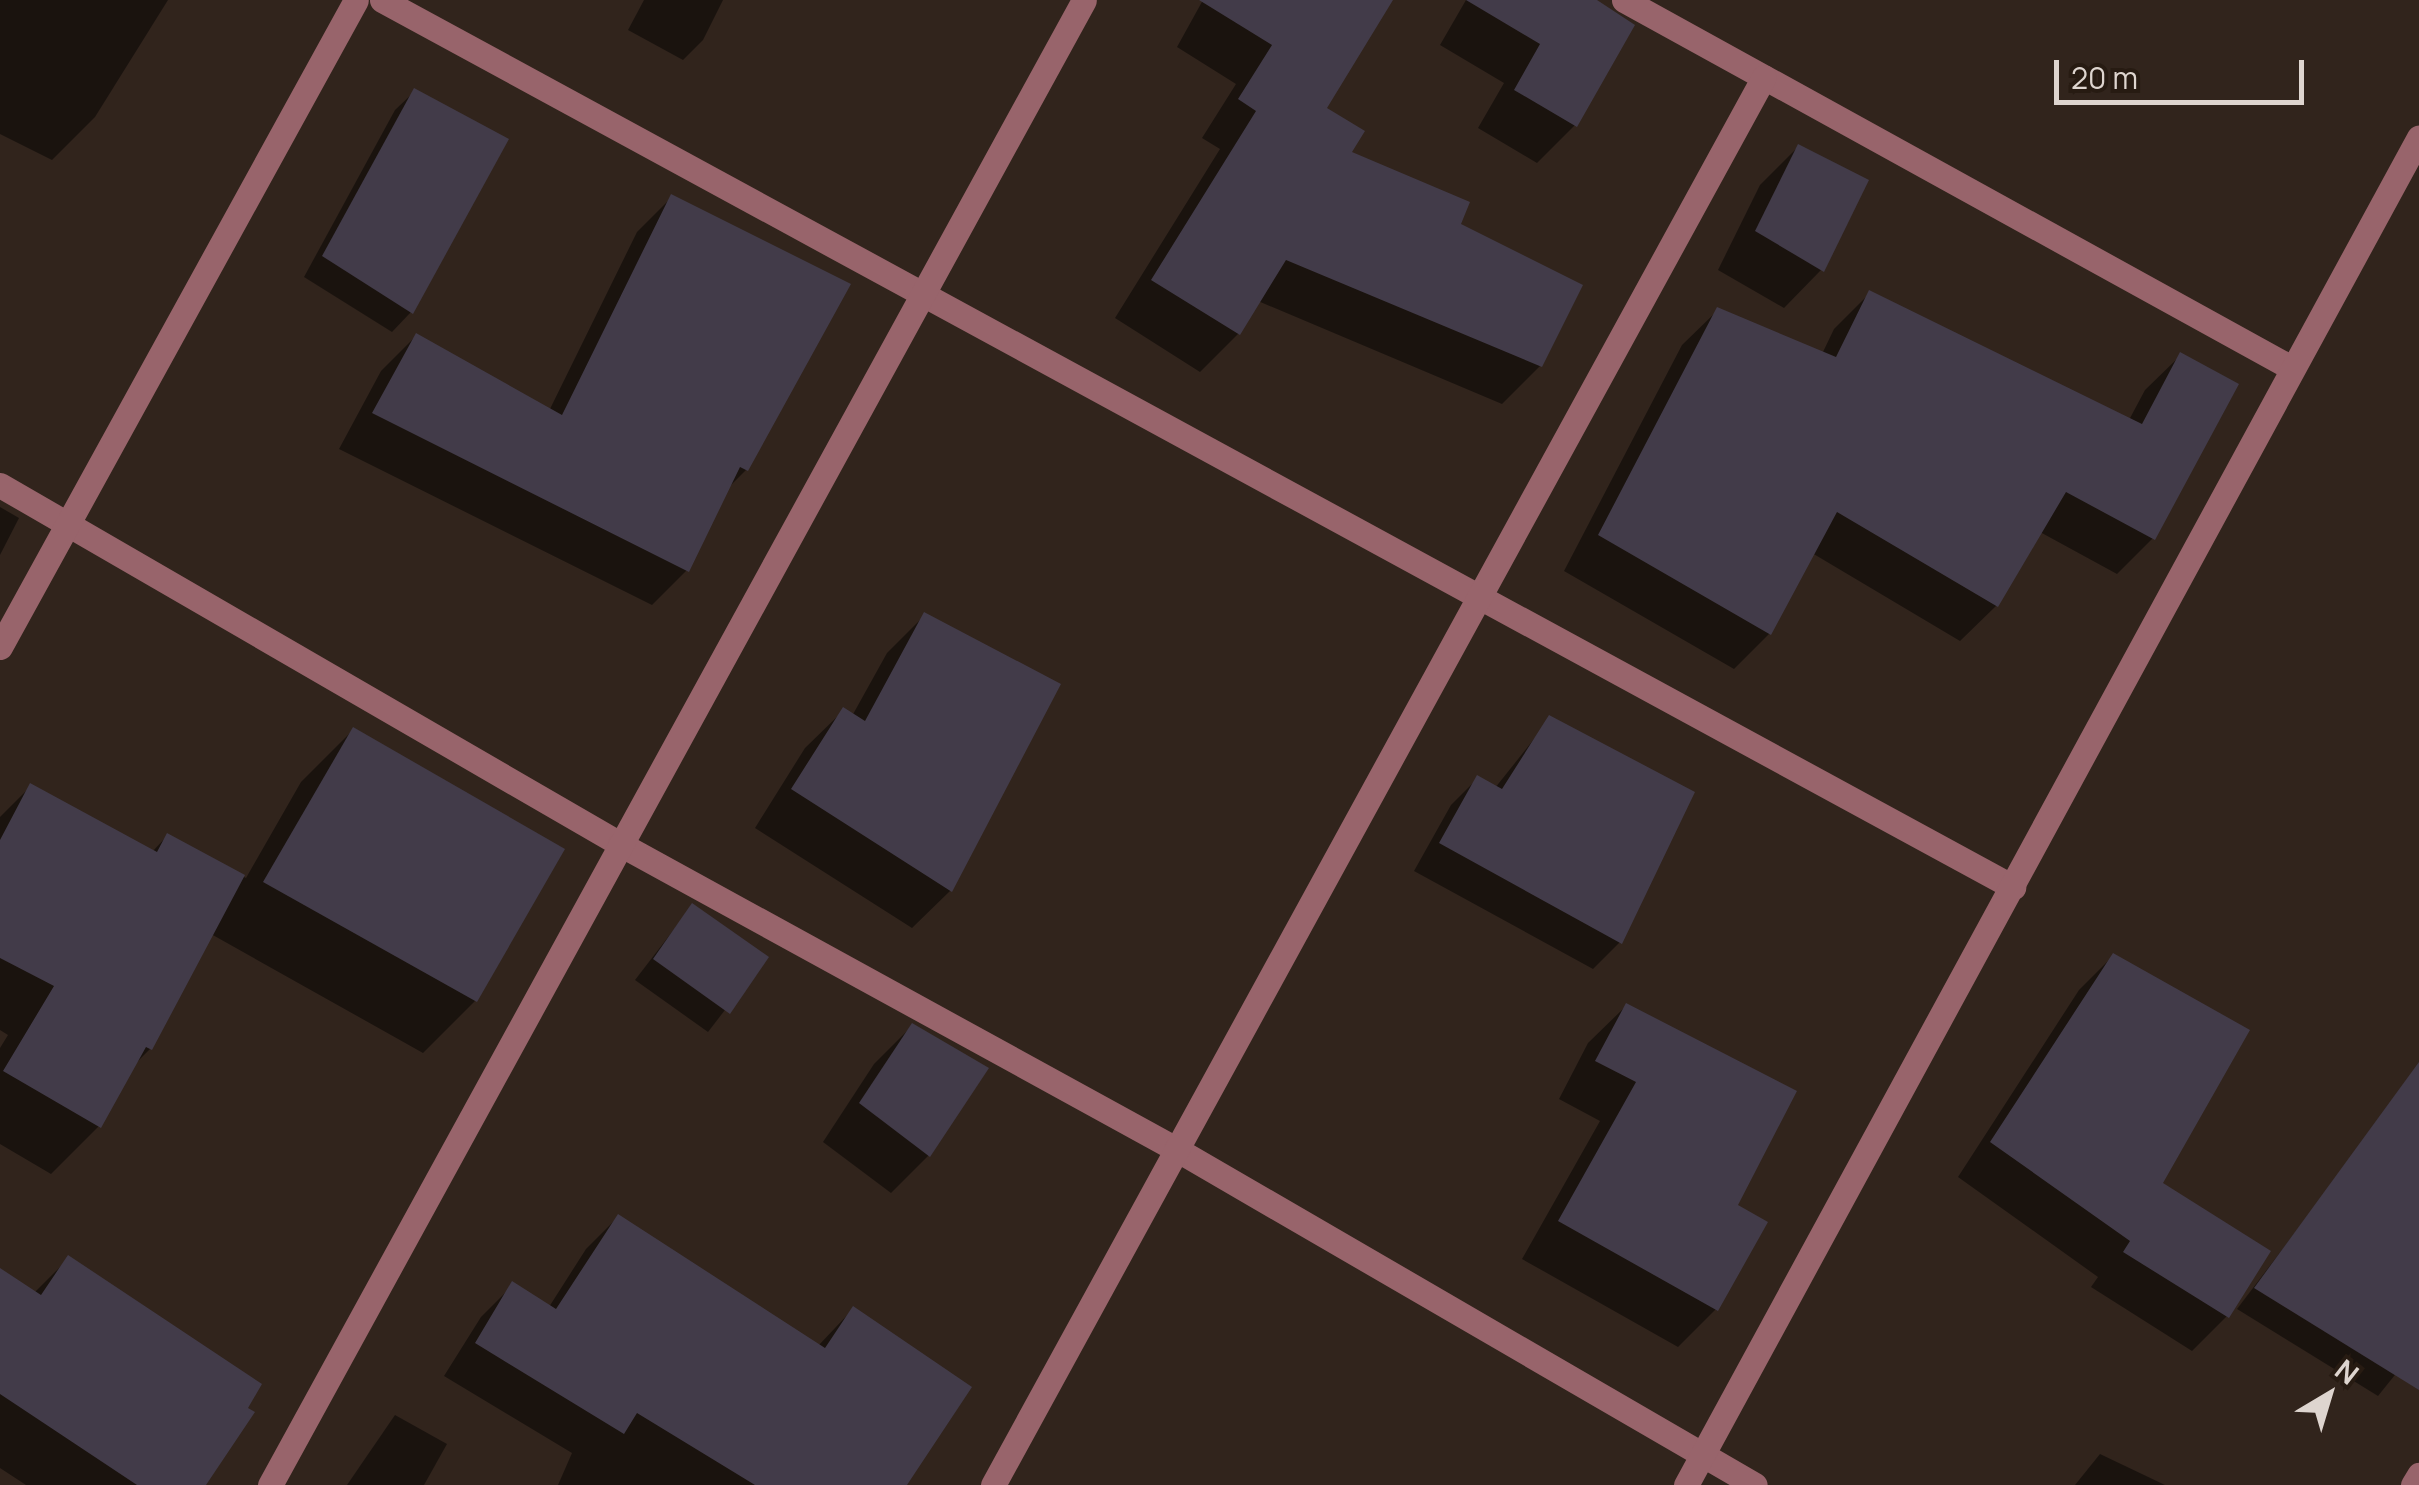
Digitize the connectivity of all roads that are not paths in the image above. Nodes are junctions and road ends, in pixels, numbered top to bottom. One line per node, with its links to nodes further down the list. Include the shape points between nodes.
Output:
1 (356, 0): 10 (street)
2 (382, 0): 7 (street)
3 (1084, 0): 7 (street)
4 (1624, 0): 5 (street)
5 (1764, 77): 8 (street); 11 (street)
6 (2419, 138): 8 (street)
7 (923, 294): 11 (street); 13 (street)
8 (2290, 367): 14 (street)
9 (0, 485): 10 (street)
10 (68, 522): 12 (street); 13 (street)
11 (1480, 596): 14 (street); 15 (street)
12 (0, 647)
13 (620, 844): 15 (street); 18 (street)
14 (2013, 887): 16 (street)
15 (1176, 1150): 16 (street); 19 (street)
16 (1702, 1456): 20 (street); 21 (street)
17 (2419, 1475): 22 (street)
18 (270, 1485)
19 (992, 1485)
20 (1686, 1485)
21 (1756, 1485)
22 (2414, 1485)

